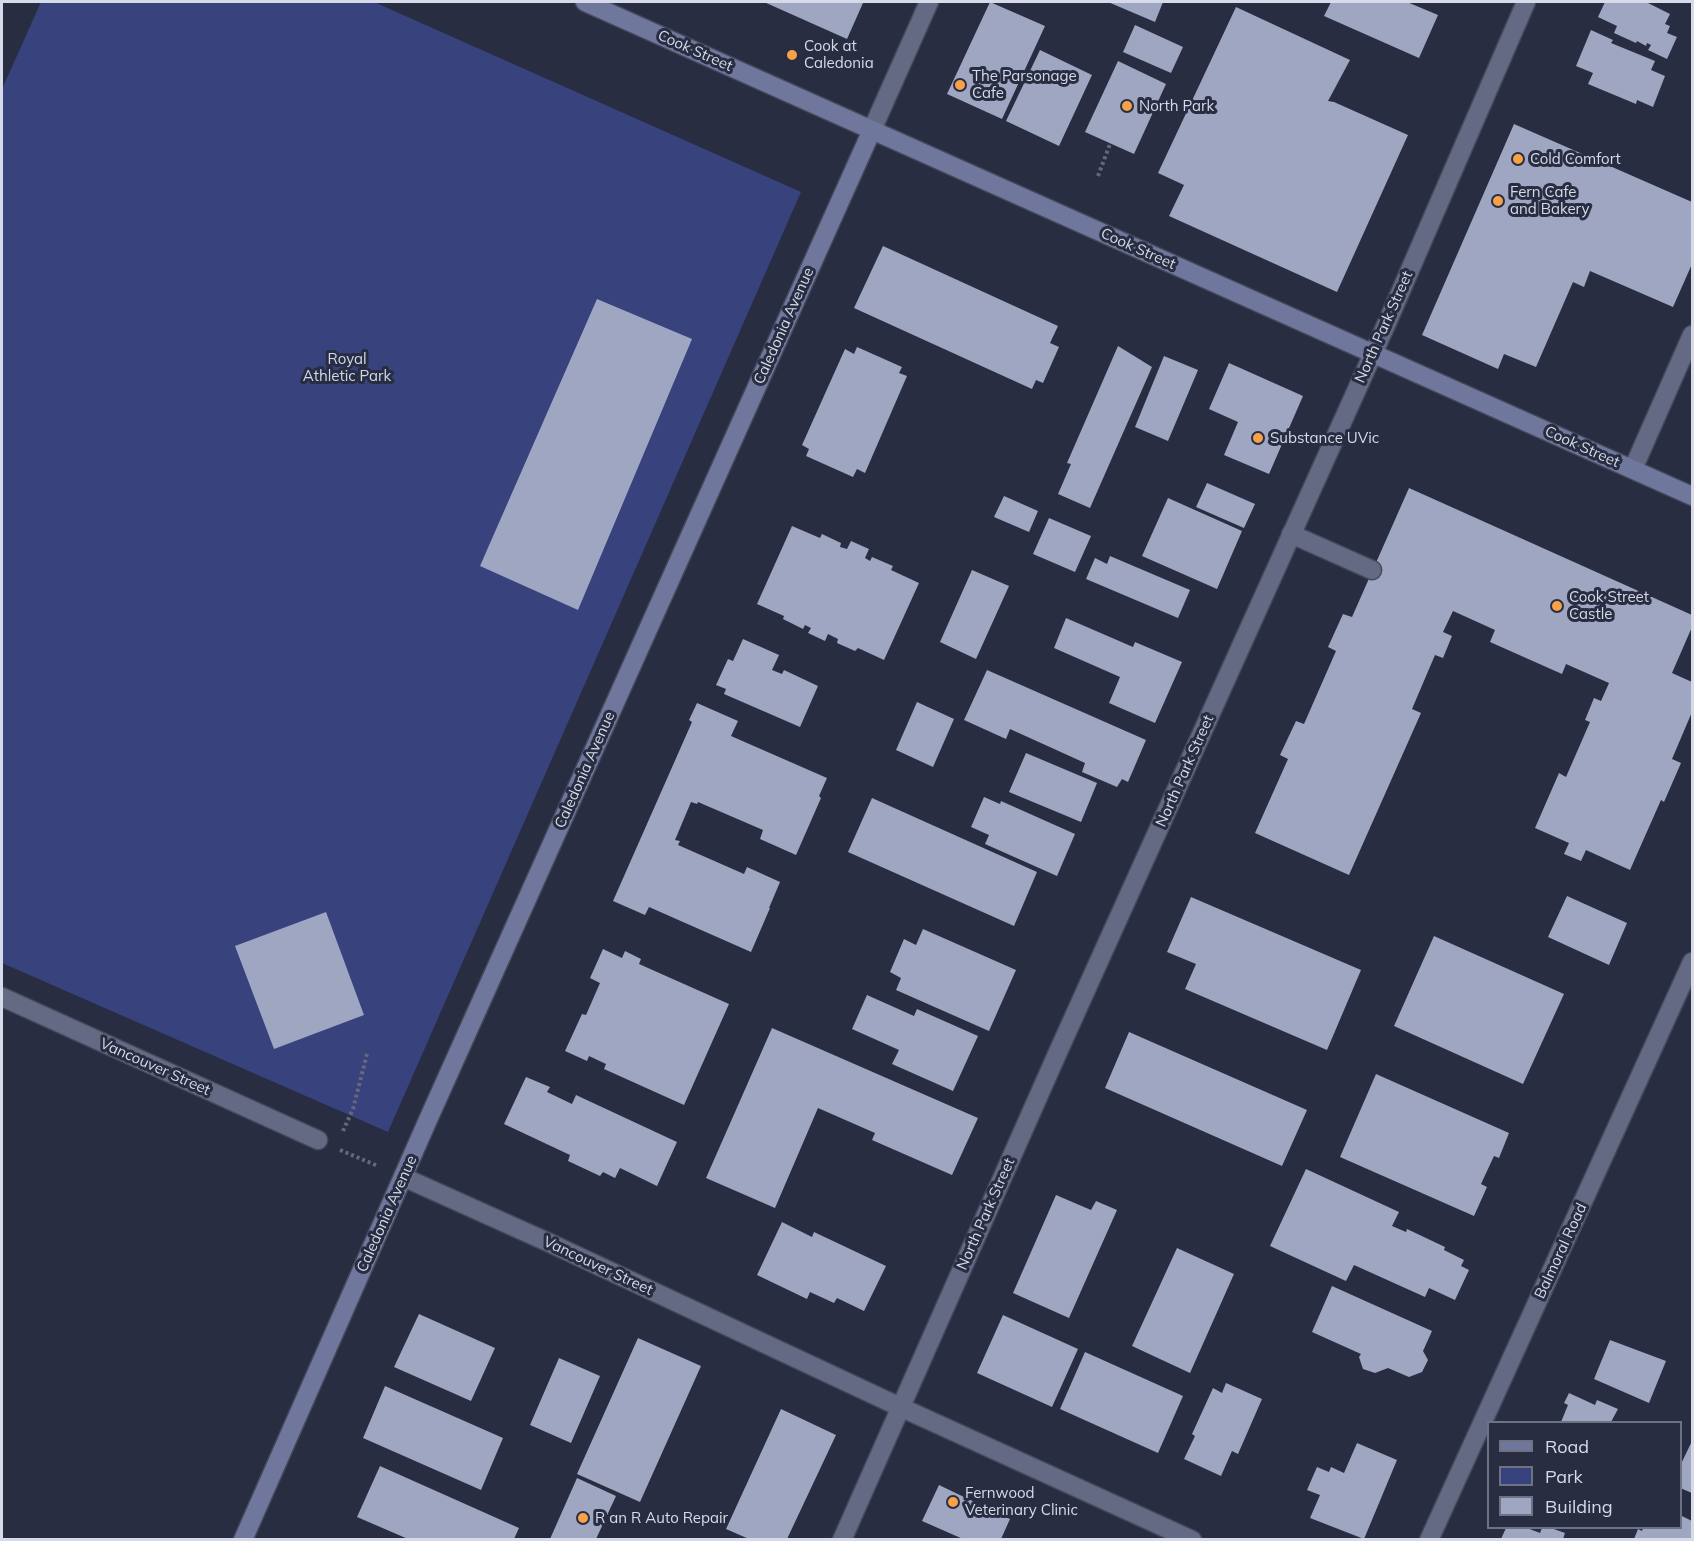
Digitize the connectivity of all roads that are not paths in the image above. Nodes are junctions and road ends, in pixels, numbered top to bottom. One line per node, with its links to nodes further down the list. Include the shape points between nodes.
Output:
1 (585, 2): 4 (street, Cook Street)
2 (929, 2): 4 (street, Caledonia Avenue)
3 (1526, 2): 6 (street, North Park Street)
4 (872, 130): 6 (street, Cook Street); 14 (street, Caledonia Avenue)
5 (1692, 335): 7 (street)
6 (1372, 353): 7 (street, Cook Street); 9 (street, North Park Street)
7 (1633, 469): 8 (street, Cook Street)
8 (1692, 496)
9 (1291, 534): 10 (street); 15 (street, North Park Street)
10 (1372, 570)
11 (1692, 962): 19 (street, Balmoral Road)
12 (2, 997): 13 (street, Vancouver Street)
13 (318, 1140)
14 (403, 1177): 15 (street, Vancouver Street); 16 (street, Caledonia Avenue)
15 (900, 1407): 17 (street, North Park Street); 18 (street, Vancouver Street)
16 (243, 1539)
17 (842, 1539)
18 (1192, 1539)
19 (1429, 1539)

